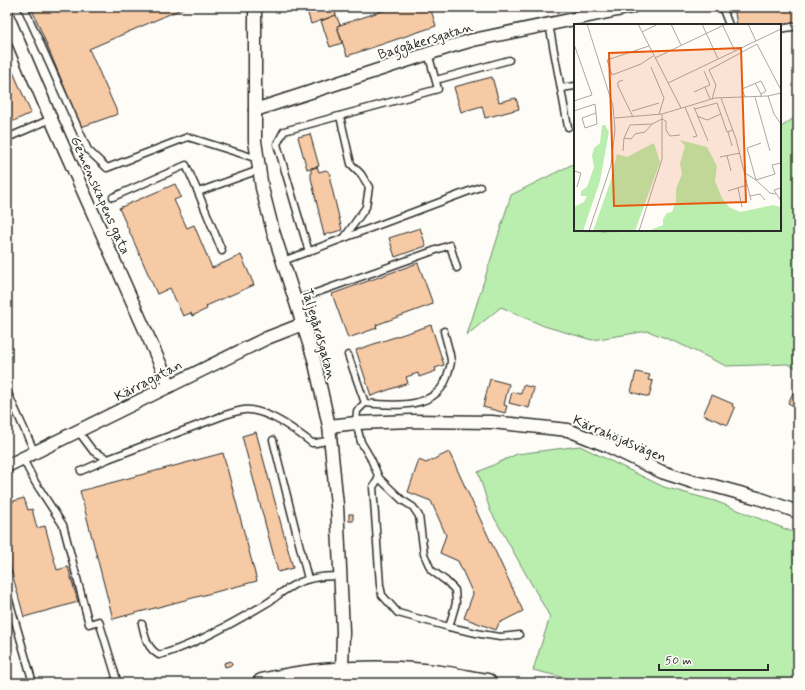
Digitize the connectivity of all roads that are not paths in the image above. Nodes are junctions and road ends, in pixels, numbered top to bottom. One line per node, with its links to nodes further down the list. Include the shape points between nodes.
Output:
1 (24, 7): 22 (lane, via 88,150 106,168 188,137)
2 (255, 7): 17 (street, Taljegårdsgatan)
3 (632, 7): 5 (street, Baggåkersgatan)
4 (722, 7): 8 (lane)
5 (601, 10): 7 (street, Baggåkersgatan)
6 (7, 15): 10 (street, Gemenskapens gata)
7 (548, 24): 12 (street, Baggåkersgatan, via 473,40); 16 (lane)
8 (729, 24)
9 (798, 26): 11 (lane)
10 (10, 29): 19 (street, Gemenskapens gata)
11 (781, 29)
12 (428, 54): 14 (lane); 17 (street, Baggåkersgatan)
13 (509, 60): 14 (lane)
14 (436, 80): 18 (lane, via 438,89)
15 (574, 86): 16 (lane)
16 (561, 88): 20 (lane)
17 (255, 110): 22 (street, Taljegårdsgatan, via 255,141)
18 (340, 116): 26 (lane, via 351,164 369,187 366,207); 28 (lane, via 284,131 277,144)
19 (51, 119): 21 (lane); 35 (street, Gemenskapens gata)
20 (568, 127)
21 (7, 138)
22 (259, 165): 24 (lane); 29 (street, Taljegårdsgatan, via 262,188)
23 (480, 187): 26 (lane)
24 (198, 192): 25 (lane, via 186,165); 27 (lane)
25 (113, 197)
26 (344, 238): 28 (lane)
27 (222, 251)
28 (309, 252): 29 (lane)
29 (283, 261): 31 (street, Taljegårdsgatan)
30 (457, 268): 31 (lane, via 450,245)
31 (296, 300): 32 (street, Taljegårdsgatan)
32 (303, 324): 35 (street, Kärragatan, via 267,338); 39 (street, Taljegårdsgatan, via 320,382)
33 (444, 331): 37 (lane, via 451,362 446,384 436,394 413,404)
34 (348, 354): 37 (lane)
35 (170, 386): 40 (street, Kärragatan)
36 (7, 391): 43 (lane)
37 (365, 403): 38 (lane, via 357,410)
38 (356, 423): 39 (street, Kärrahöjdsvägen); 48 (lane, via 361,442); 49 (street, Kärrahöjdsvägen, via 492,422 568,430 662,472 758,498)
39 (329, 426): 42 (street, Taljegårdsgatan)
40 (78, 431): 43 (street, Kärragatan); 45 (lane, via 92,451)
41 (273, 440): 51 (lane)
42 (330, 440): 45 (lane, via 312,443 292,428 260,412 244,410); 50 (street, Taljegårdsgatan, via 338,505)
43 (35, 453): 44 (street, Kärragatan)
44 (23, 459): 46 (street, Kärragatan); 58 (lane, via 63,525 89,624 99,621 117,680)
45 (108, 459): 47 (lane)
46 (7, 466)
47 (81, 471)
48 (379, 478): 54 (lane, via 413,507 419,516 424,554 430,570 455,590 456,603); 54 (lane, via 373,487 382,595 398,613)
49 (798, 512)
50 (340, 576): 51 (lane); 56 (street, Taljegårdsgatan)
51 (308, 579): 53 (lane, via 288,588 268,603 219,630 172,652 159,655 151,651)
52 (7, 593): 57 (lane)
53 (142, 624)
54 (449, 627): 55 (lane, via 500,637)
55 (518, 635)
56 (342, 672): 59 (street); 60 (street, via 447,675)
57 (33, 683)
58 (108, 683)
59 (262, 683)
60 (488, 683)

